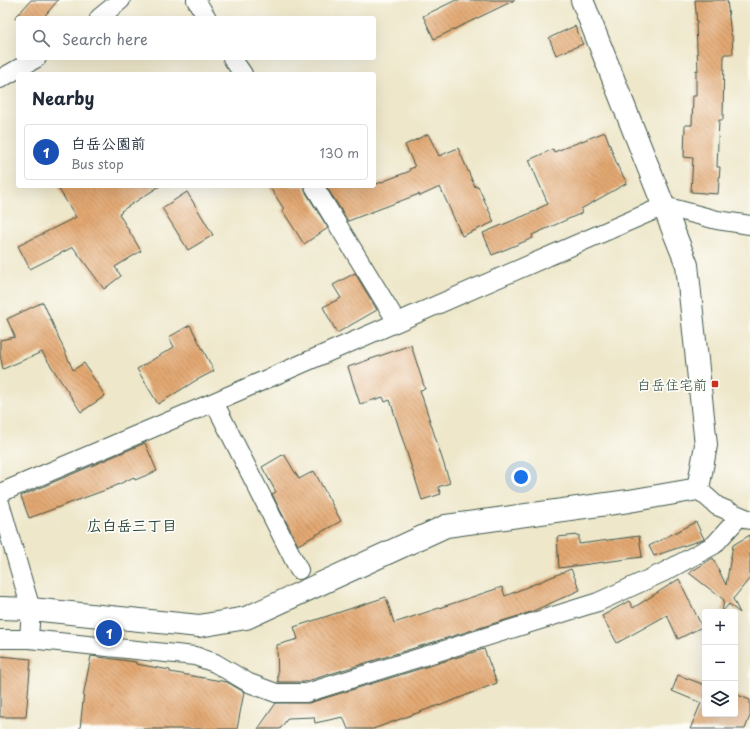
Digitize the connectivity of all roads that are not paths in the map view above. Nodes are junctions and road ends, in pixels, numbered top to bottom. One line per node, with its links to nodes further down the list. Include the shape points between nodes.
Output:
1 (121, 0): 4 (street)
2 (196, 0): 5 (street)
3 (582, 0): 11 (street)
4 (101, 16)
5 (206, 16)
6 (33, 60): 9 (street)
7 (233, 60): 8 (street)
8 (241, 72)
9 (0, 79)
10 (315, 188): 13 (street)
11 (664, 206): 12 (street, via 717,220); 13 (street); 15 (street, via 687,264 706,445)
12 (750, 225)
13 (397, 322): 14 (street)
14 (214, 402): 16 (street); 19 (street)
15 (698, 489): 18 (street, via 717,506); 21 (street, via 446,526 246,618 199,626)
16 (0, 493)
17 (0, 503): 21 (street)
18 (745, 518): 21 (street, via 714,545 664,572 598,602 306,693 276,693 249,683 215,663 195,656)
19 (299, 570)
20 (0, 608): 21 (street)
21 (30, 626): 22 (street)
22 (0, 639)

